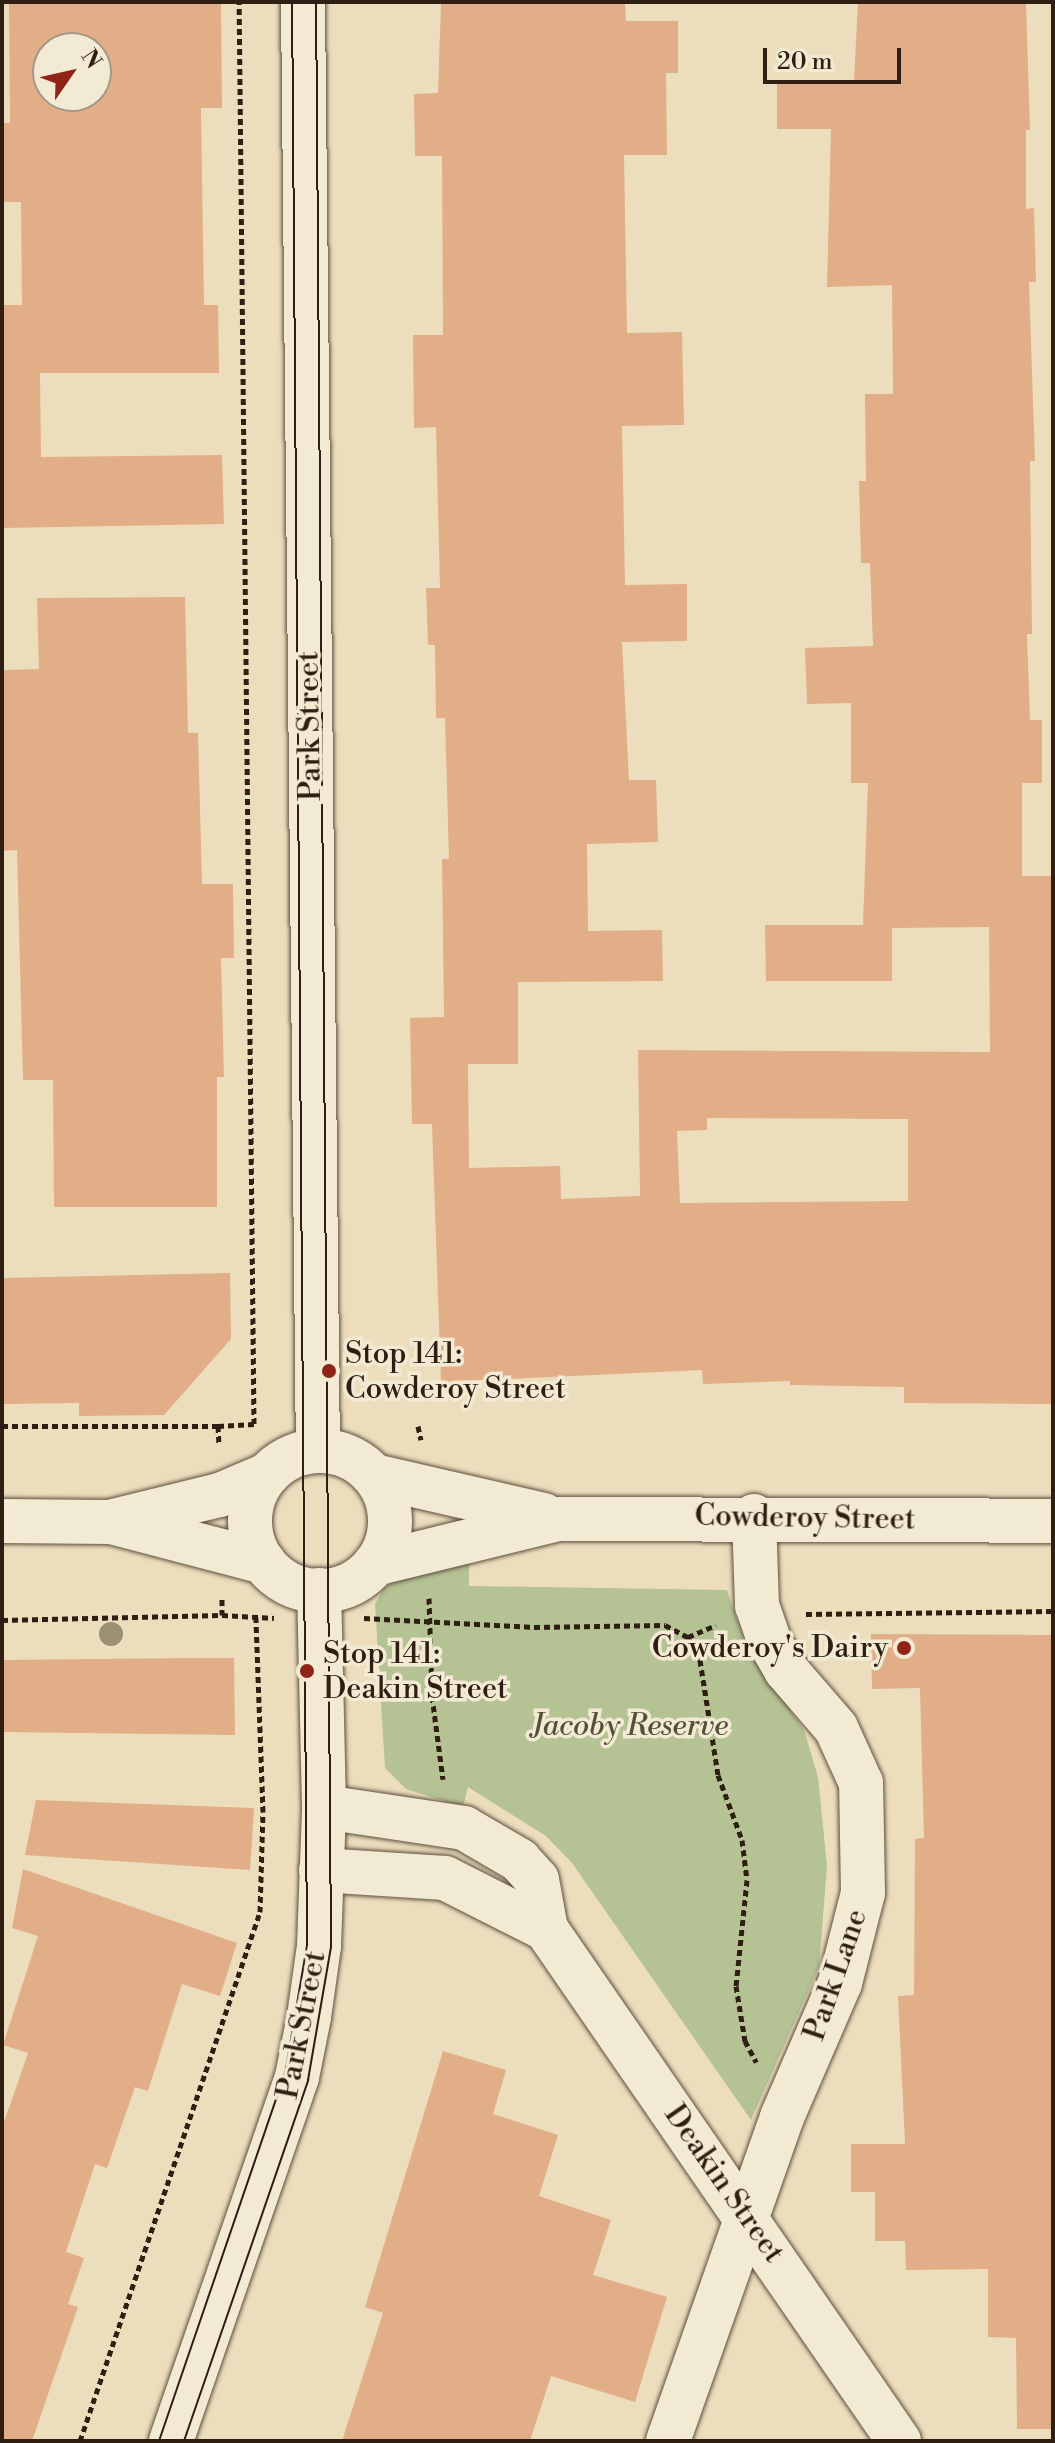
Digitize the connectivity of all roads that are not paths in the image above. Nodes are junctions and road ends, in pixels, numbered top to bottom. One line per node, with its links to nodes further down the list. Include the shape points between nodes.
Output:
1 (303, 2): 2 (street, Park Street)
2 (318, 1451): 3 (street, via 291,1456); 4 (street, via 346,1456)
3 (267, 1475): 9 (street, via 220,1495); 10 (street, via 256,1491 250,1527)
4 (374, 1476): 6 (street, Cowderoy Street); 11 (street, via 389,1510 385,1547)
5 (754, 1516): 6 (street, Cowderoy Street); 8 (street, Cowderoy Street); 16 (street, Park Lane, via 757,1606 786,1670 847,1746 861,1783 865,1817 859,1924)
6 (558, 1519): 11 (street, Cowderoy Street)
7 (2, 1521): 9 (street)
8 (1053, 1521)
9 (111, 1522): 10 (street)
10 (264, 1562): 12 (street, via 290,1584)
11 (375, 1564): 12 (street, via 348,1585)
12 (319, 1590): 13 (street, Park Street)
13 (324, 1807): 14 (street, Park Street); 15 (street, Deakin Street, via 442,1823 483,1835 537,1880)
14 (321, 1870): 15 (street, Deakin Street, via 445,1878); 17 (street, Park Street, via 319,1946 297,2077)
15 (546, 1929): 16 (street, Deakin Street)
16 (747, 2215): 18 (street, Park Lane); 19 (street, Deakin Street)
17 (171, 2441)
18 (668, 2441)
19 (899, 2441)

